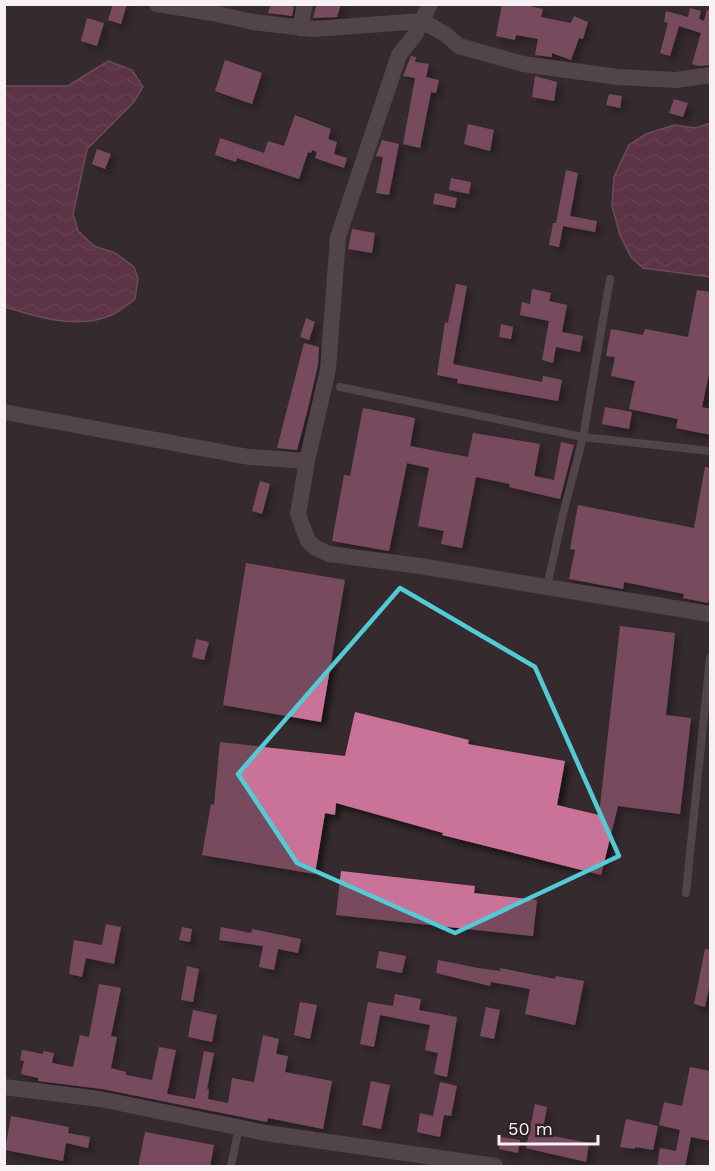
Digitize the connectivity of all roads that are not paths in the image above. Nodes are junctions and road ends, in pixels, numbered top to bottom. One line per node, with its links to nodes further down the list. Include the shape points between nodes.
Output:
1 (157, 4): 5 (street)
2 (305, 4): 5 (street)
3 (430, 4): 4 (street)
4 (422, 21): 5 (street); 6 (street, via 459,45 523,64 618,78 676,80); 12 (street, via 399,55 338,237 328,369)
5 (300, 28)
6 (711, 75)
7 (610, 279): 10 (lane)
8 (340, 387): 10 (lane)
9 (4, 412): 12 (street, via 249,457)
10 (584, 436): 11 (lane); 13 (lane)
11 (711, 451)
12 (307, 461): 13 (street, via 298,514 308,541 316,548 329,554)
13 (547, 587): 14 (street)
14 (711, 614)
15 (711, 658): 16 (lane)
16 (686, 892)
17 (4, 1087): 18 (street, via 100,1099)
18 (239, 1127): 19 (street); 20 (lane)
19 (414, 1161): 21 (street)
20 (231, 1167)
21 (495, 1167)

